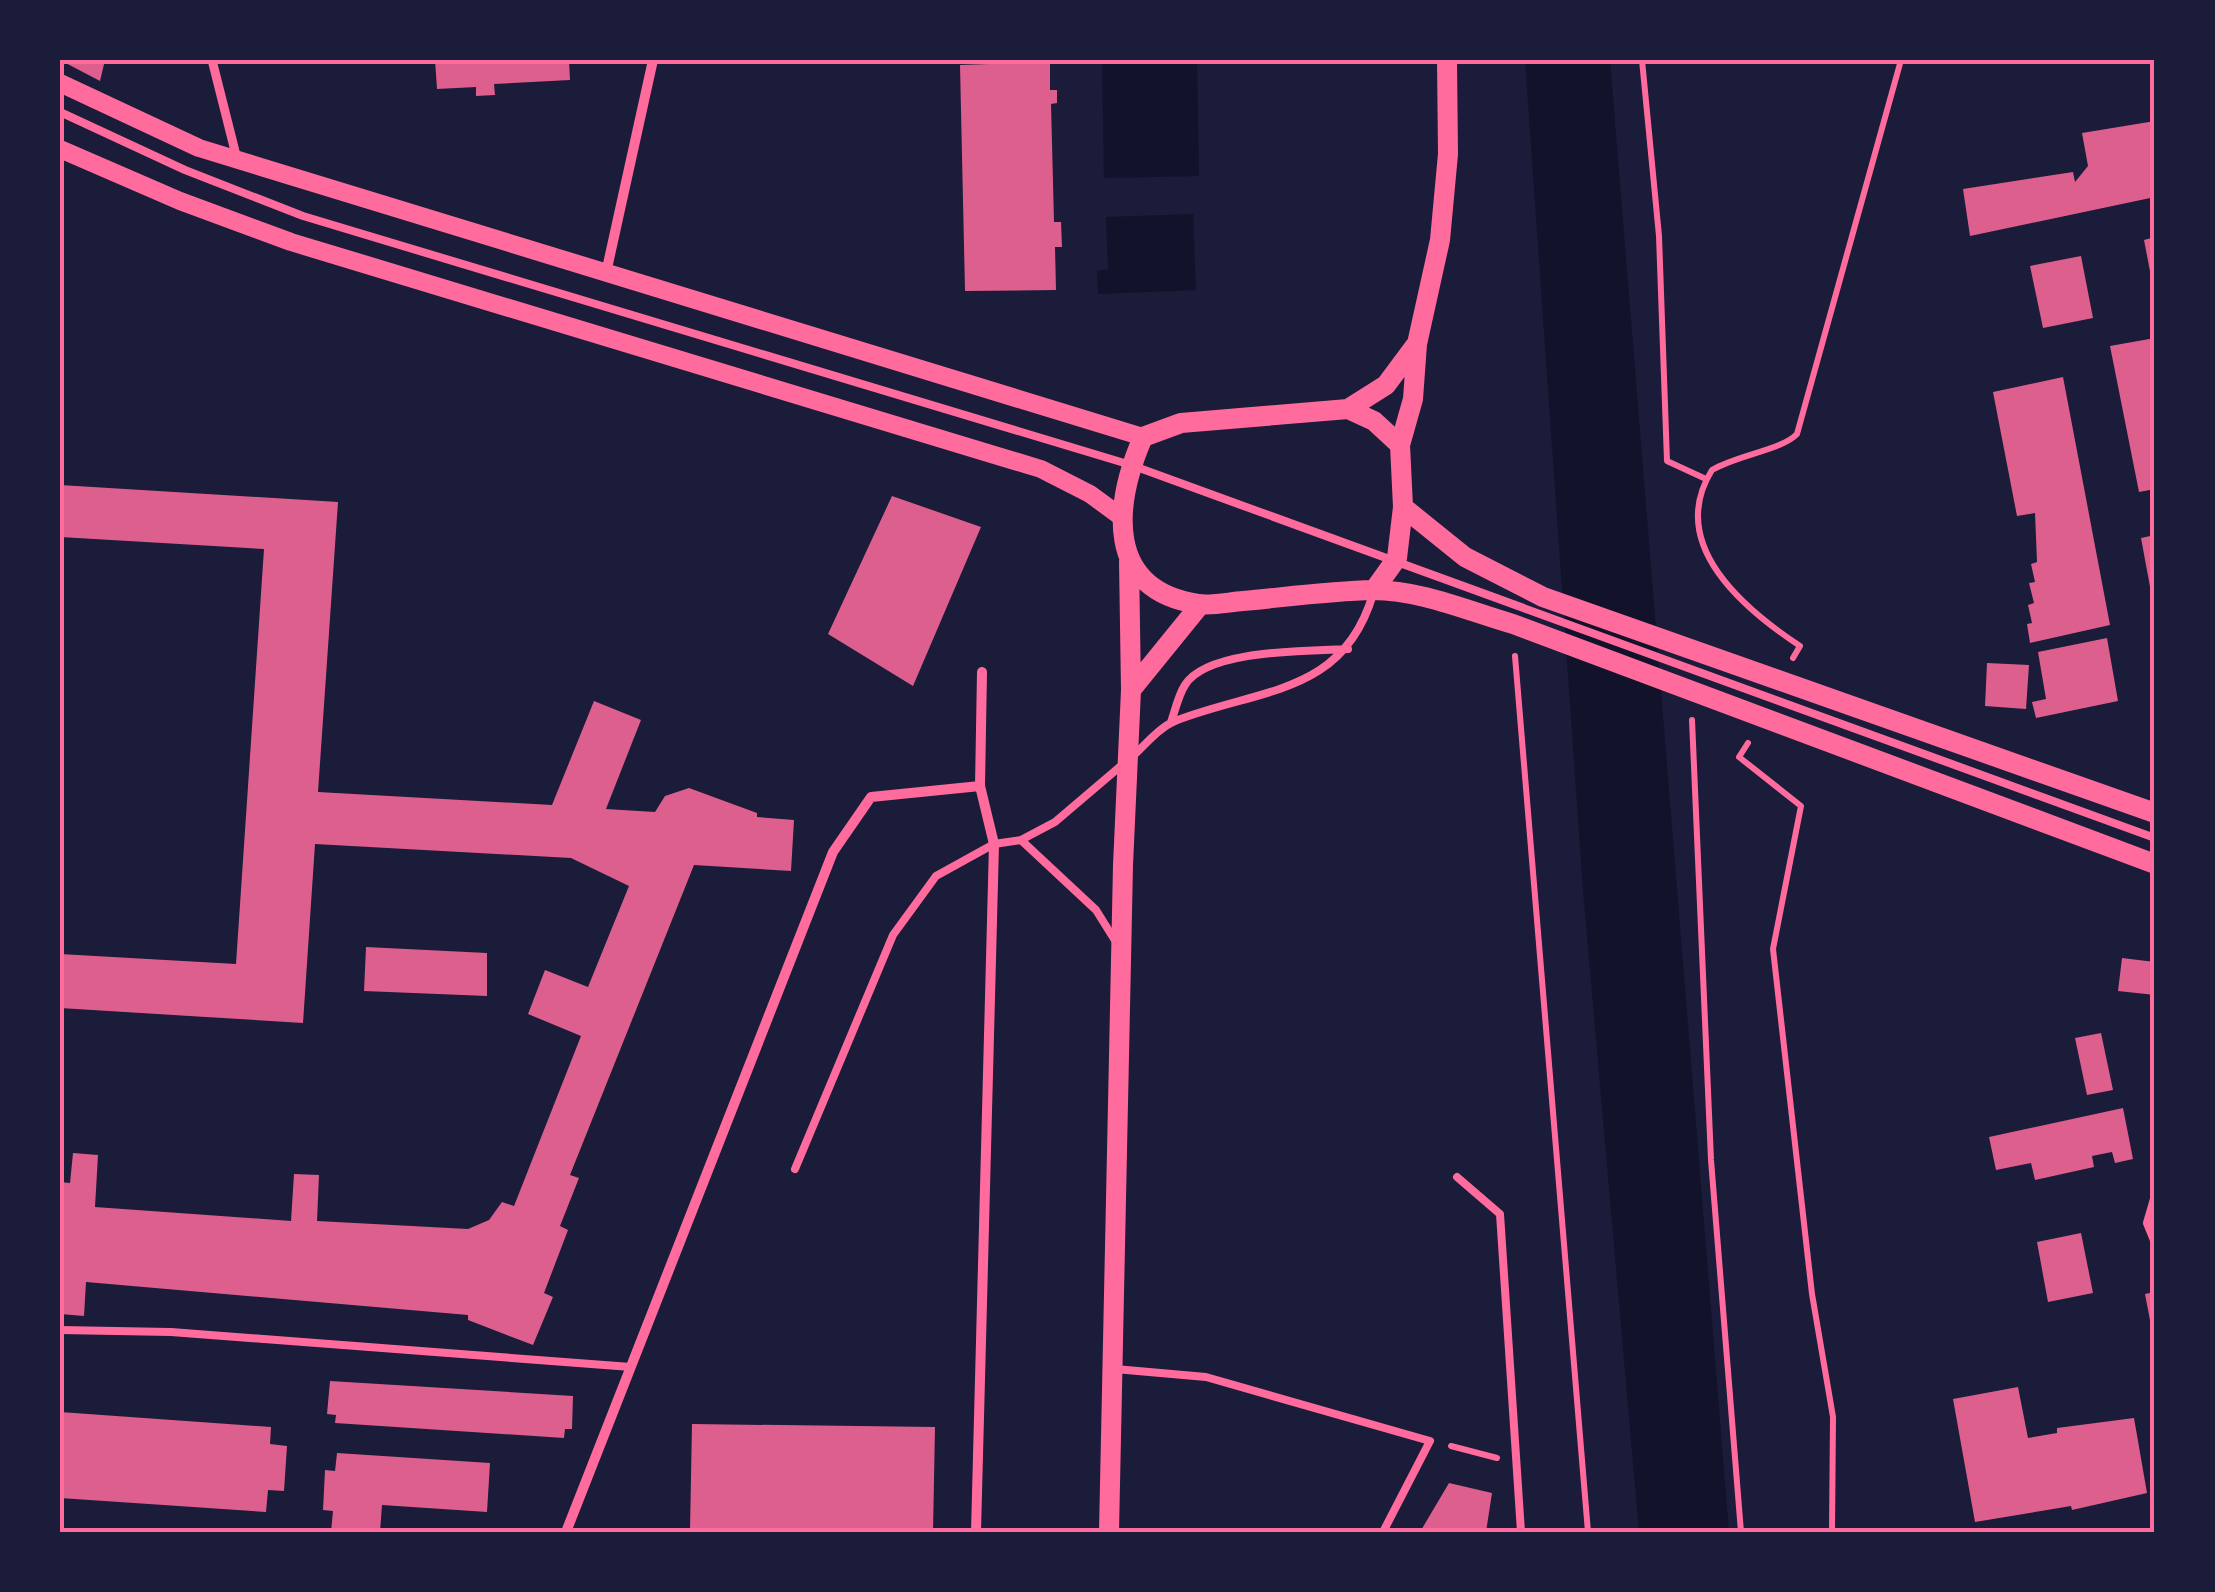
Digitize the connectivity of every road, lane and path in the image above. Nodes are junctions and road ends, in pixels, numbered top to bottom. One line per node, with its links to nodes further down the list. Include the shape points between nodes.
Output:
1 (212, 60): 9 (street)
2 (653, 60): 10 (street)
3 (1447, 60): 11 (main road, via 1440,240)
4 (1642, 60): 16 (path, via 1659,236 1667,461)
5 (1901, 60): 16 (path, via 1797,434 1788,444 1738,455)
6 (60, 84): 9 (street)
7 (60, 112): 15 (lane, via 302,216)
8 (60, 149): 18 (street, via 290,242 1041,469)
9 (237, 160): 10 (street)
10 (606, 274): 13 (street)
11 (1417, 344): 12 (main road, via 1386,385); 14 (main road, via 1413,399)
12 (1348, 409): 13 (main road, via 1181,423); 14 (main road, via 1374,420)
13 (1143, 437): 15 (main road)
14 (1400, 445): 17 (main road)
15 (1131, 464): 18 (main road); 19 (lane)
16 (1706, 479): 28 (path, via 1696,524 1713,566 1751,614 1800,646)
17 (1403, 507): 19 (main road); 23 (main road, via 1465,557)
18 (1120, 516): 20 (main road)
19 (1396, 558): 21 (main road); 23 (lane)
20 (1129, 561): 22 (main road, via 1157,592); 30 (main road)
21 (1374, 590): 22 (main road); 24 (main road); 25 (lane)
22 (1200, 604): 30 (main road)
23 (1543, 604): 26 (main road)
24 (1513, 624): 29 (main road); 55 (path)
25 (1349, 649): 32 (lane, via 1332,666 1239,704); 32 (lane, via 1214,665 1186,683)
26 (1670, 651): 28 (main road); 36 (lane)
27 (982, 672): 34 (street)
28 (1780, 682): 35 (main road)
29 (1681, 686): 31 (main road); 56 (path)
30 (1131, 690): 33 (main road)
31 (1764, 717): 39 (main road); 57 (path, via 1739,757 1801,806 1773,949 1812,1294 1833,1417)
32 (1171, 722): 33 (lane)
33 (1128, 759): 37 (lane, via 1055,822); 40 (main road)
34 (980, 786): 38 (street); 46 (street, via 871,797 833,852)
35 (2155, 812)
36 (2155, 838)
37 (1021, 840): 38 (lane); 40 (lane, via 1096,910)
38 (994, 844): 41 (lane, via 936,876 893,935); 51 (street)
39 (2155, 864)
40 (1121, 950): 47 (main road)
41 (795, 1169)
42 (1457, 1177): 49 (lane, via 1500,1214)
43 (2155, 1198): 44 (street, via 2148,1223)
44 (2155, 1240)
45 (60, 1330): 46 (lane, via 171,1332)
46 (630, 1367): 50 (street)
47 (1111, 1368): 48 (lane, via 1206,1377); 52 (main road)
48 (1430, 1441): 49 (path); 53 (lane)
49 (1517, 1463): 54 (lane)
50 (566, 1532)
51 (976, 1532)
52 (1109, 1532)
53 (1383, 1532)
54 (1521, 1532)
55 (1588, 1532)
56 (1741, 1532)
57 (1832, 1532)

